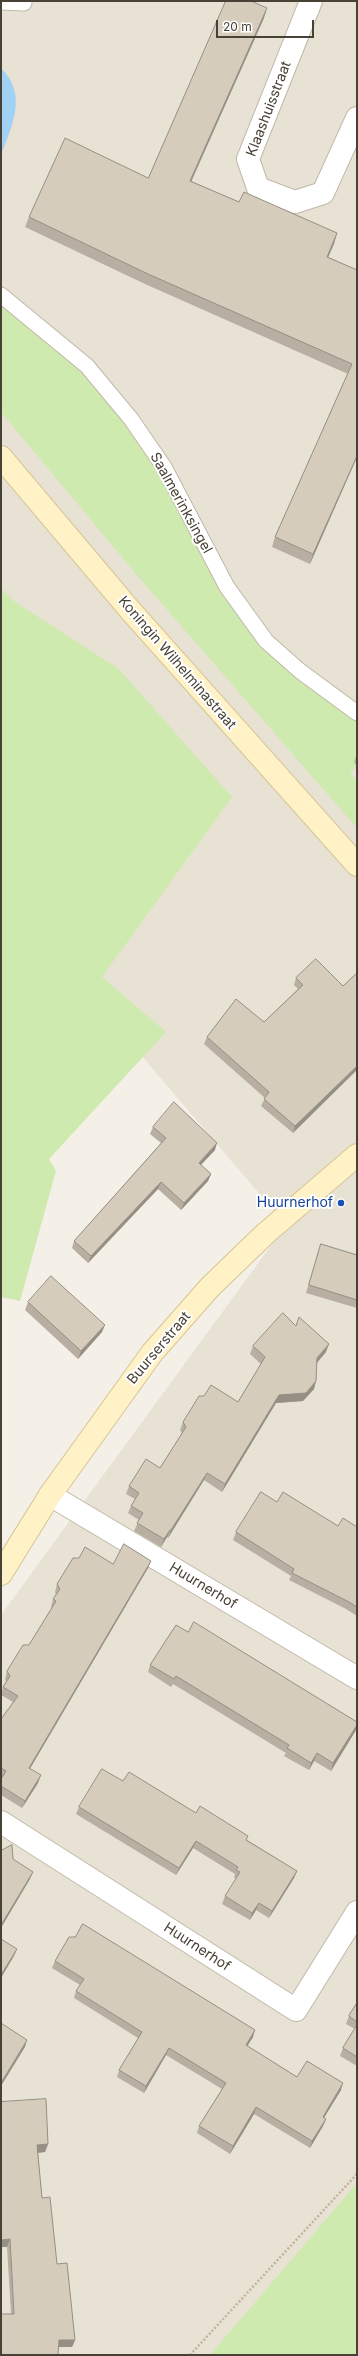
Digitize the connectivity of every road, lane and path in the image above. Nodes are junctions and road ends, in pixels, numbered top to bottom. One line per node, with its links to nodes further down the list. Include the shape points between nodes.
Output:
1 (311, 1): 4 (street, Klaashuisstraat, via 248,159 258,188 296,202 324,193)
2 (1, 2): 3 (lane)
3 (24, 3)
4 (357, 118)
5 (1, 294): 7 (lane, Saalmerinksingel, via 87,366 131,419 164,467 227,587 266,641 300,671)
6 (1, 457): 8 (main road, Koningin Wilhelminastraat, via 130,610)
7 (357, 713)
8 (357, 866)
9 (357, 1155): 10 (main road, Buurserstraat, via 266,1233 210,1287 152,1352)
10 (50, 1495): 11 (main road, Buurserstraat); 12 (street, Huurnerhof)
11 (1, 1574)
12 (357, 1678)
13 (1, 1822): 14 (street, Huurnerhof, via 296,2010)
14 (357, 1912)
15 (357, 2174): 16 (path)
16 (190, 2355)

